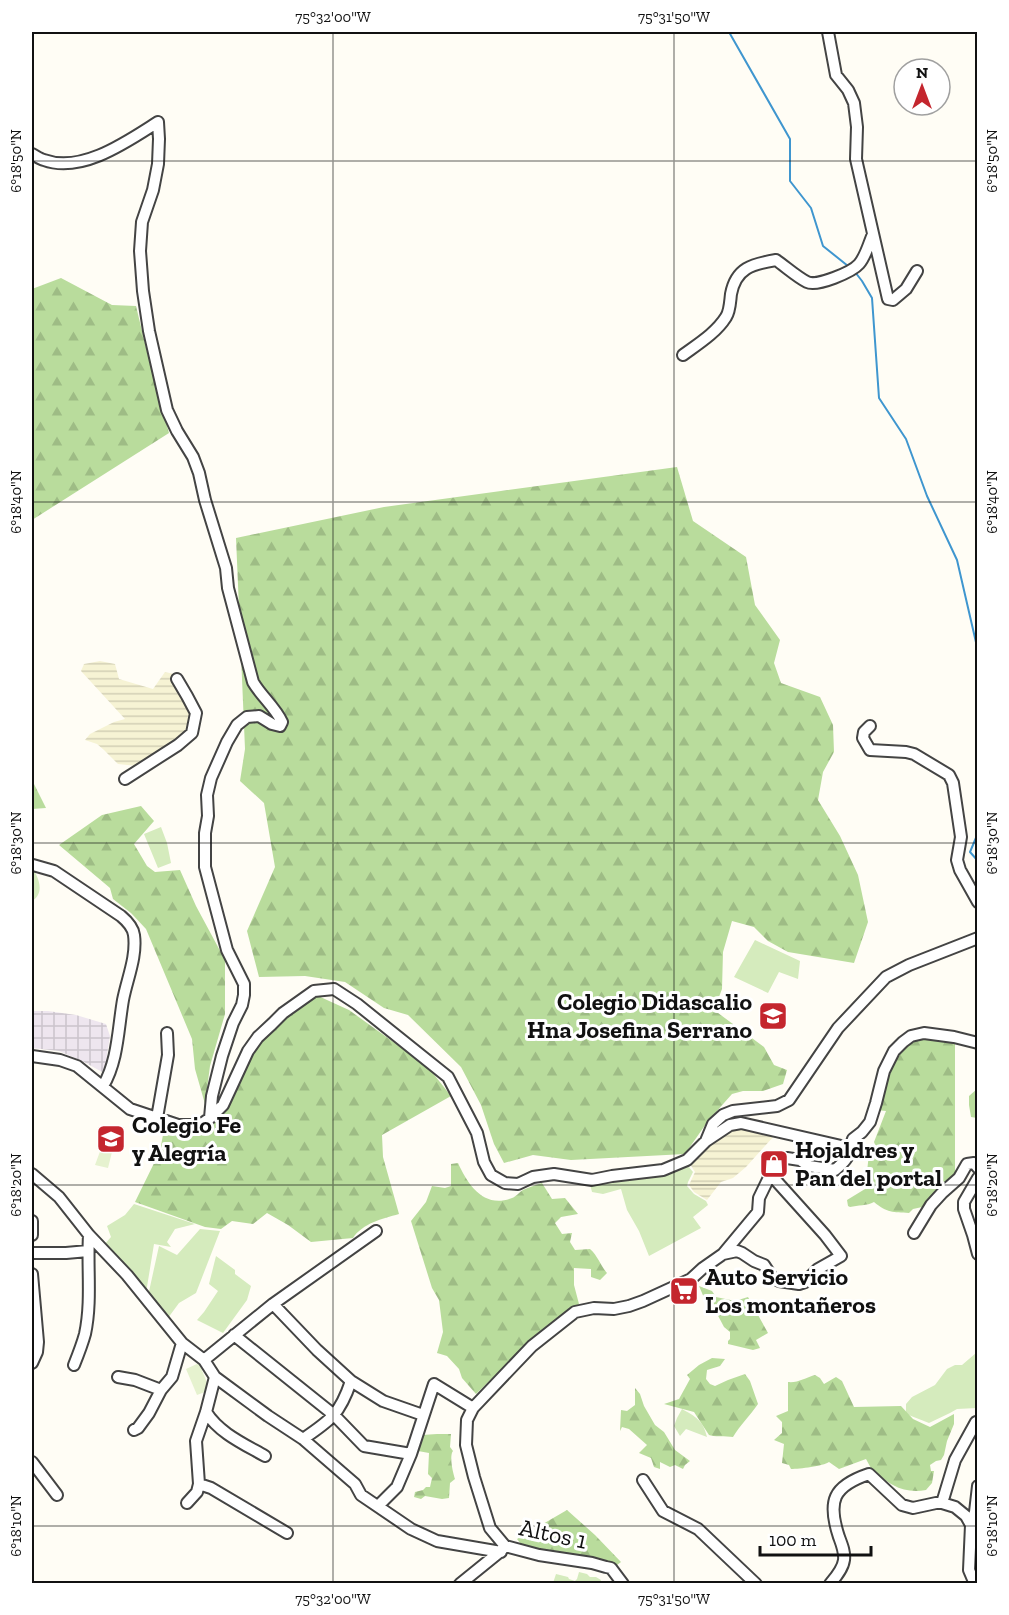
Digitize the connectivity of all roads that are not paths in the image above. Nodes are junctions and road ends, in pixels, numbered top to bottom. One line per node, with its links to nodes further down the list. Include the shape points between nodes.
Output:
1 (828, 32): 3 (street, via 836,75 854,103 856,159)
2 (32, 154): 17 (street, via 46,161 86,160 120,147 158,122 158,164 142,222 140,251 154,358 167,410 199,473 253,682 282,722 280,726 272,724 259,716 247,717 237,725 211,778 207,795 205,867 227,950 244,984 242,1005 222,1056)
3 (873, 234): 4 (street, via 888,299 893,300 906,289); 5 (street, via 864,256 849,272 814,284 776,260 756,263 743,271 734,282 723,321)
4 (917, 271)
5 (683, 355)
6 (177, 679): 8 (street, via 196,713 192,733)
7 (870, 726): 10 (street, via 863,738 870,750 914,754 949,775 961,837 957,860)
8 (125, 779)
9 (33, 865): 15 (street, via 54,871 122,916 134,933 134,953 114,1057)
10 (978, 902)
11 (978, 939): 18 (street, via 886,977 838,1028 789,1100 777,1106 723,1115 713,1124)
12 (167, 1033): 16 (street, via 168,1055)
13 (978, 1043): 19 (street, via 924,1033 903,1042 884,1071 870,1122 852,1139)
14 (32, 1056): 15 (street, via 77,1066)
15 (103, 1086): 16 (street, via 130,1108)
16 (157, 1118): 17 (street, via 178,1125 203,1123)
17 (210, 1118): 18 (street, via 223,1105 258,1037 314,991 334,989 448,1077 477,1133 484,1162 491,1175 504,1183 518,1184 554,1174 592,1180 663,1170 687,1160)
18 (706, 1141): 19 (street, via 741,1122)
19 (850, 1148): 22 (street, via 849,1155 835,1170 787,1158 776,1163)
20 (978, 1168): 26 (street, via 974,1163 967,1164 959,1178 931,1205)
21 (32, 1174): 28 (street, via 59,1197)
22 (771, 1175): 31 (street, via 759,1198 758,1212); 31 (street, via 842,1256 799,1284 779,1281 764,1265 742,1253)
23 (978, 1178): 32 (street, via 964,1209)
24 (32, 1221): 27 (street)
25 (376, 1232): 34 (street)
26 (914, 1233)
27 (32, 1235)
28 (89, 1235): 29 (street); 36 (street)
29 (88, 1251): 30 (street); 39 (street, via 85,1335)
30 (32, 1253)
31 (723, 1254): 44 (street, via 691,1280 643,1301 614,1309 575,1312 532,1346)
32 (978, 1254)
33 (32, 1274): 38 (street, via 38,1342)
34 (273, 1304): 35 (street); 42 (street)
35 (234, 1335): 37 (street); 46 (street)
36 (182, 1343): 37 (street); 43 (street, via 172,1377)
37 (204, 1360): 41 (street)
38 (32, 1362)
39 (74, 1365)
40 (118, 1377): 43 (street)
41 (215, 1377): 45 (street); 50 (street)
42 (351, 1381): 46 (street); 47 (street, via 384,1401)
43 (161, 1390): 49 (street)
44 (473, 1408): 47 (street, via 434,1384); 63 (street, Altos 1, via 467,1420 466,1445 490,1528)
45 (206, 1412): 52 (street, via 232,1437); 55 (street, via 196,1441)
46 (334, 1415): 50 (street); 51 (street, via 364,1446)
47 (423, 1415): 51 (street)
48 (975, 1422): 59 (street, via 955,1460)
49 (134, 1430)
50 (303, 1439): 60 (street, via 356,1484 361,1495)
51 (411, 1454): 60 (street, via 394,1492)
52 (265, 1456)
53 (32, 1462): 57 (street)
54 (643, 1480): 66 (street, via 663,1511 698,1529)
55 (199, 1484): 58 (street); 62 (street)
56 (978, 1486): 61 (street)
57 (57, 1495)
58 (187, 1503)
59 (942, 1503): 61 (street, via 961,1511); 67 (street, via 913,1508 902,1505 869,1474 846,1484 837,1493 833,1509 844,1562)
60 (378, 1506): 63 (street, via 436,1541)
61 (971, 1525): 68 (street, via 969,1570)
62 (287, 1533)
63 (503, 1549): 64 (street); 65 (street, Altos 1, via 610,1568)
64 (462, 1583)
65 (623, 1584)
66 (756, 1584)
67 (830, 1584)
68 (975, 1584)

